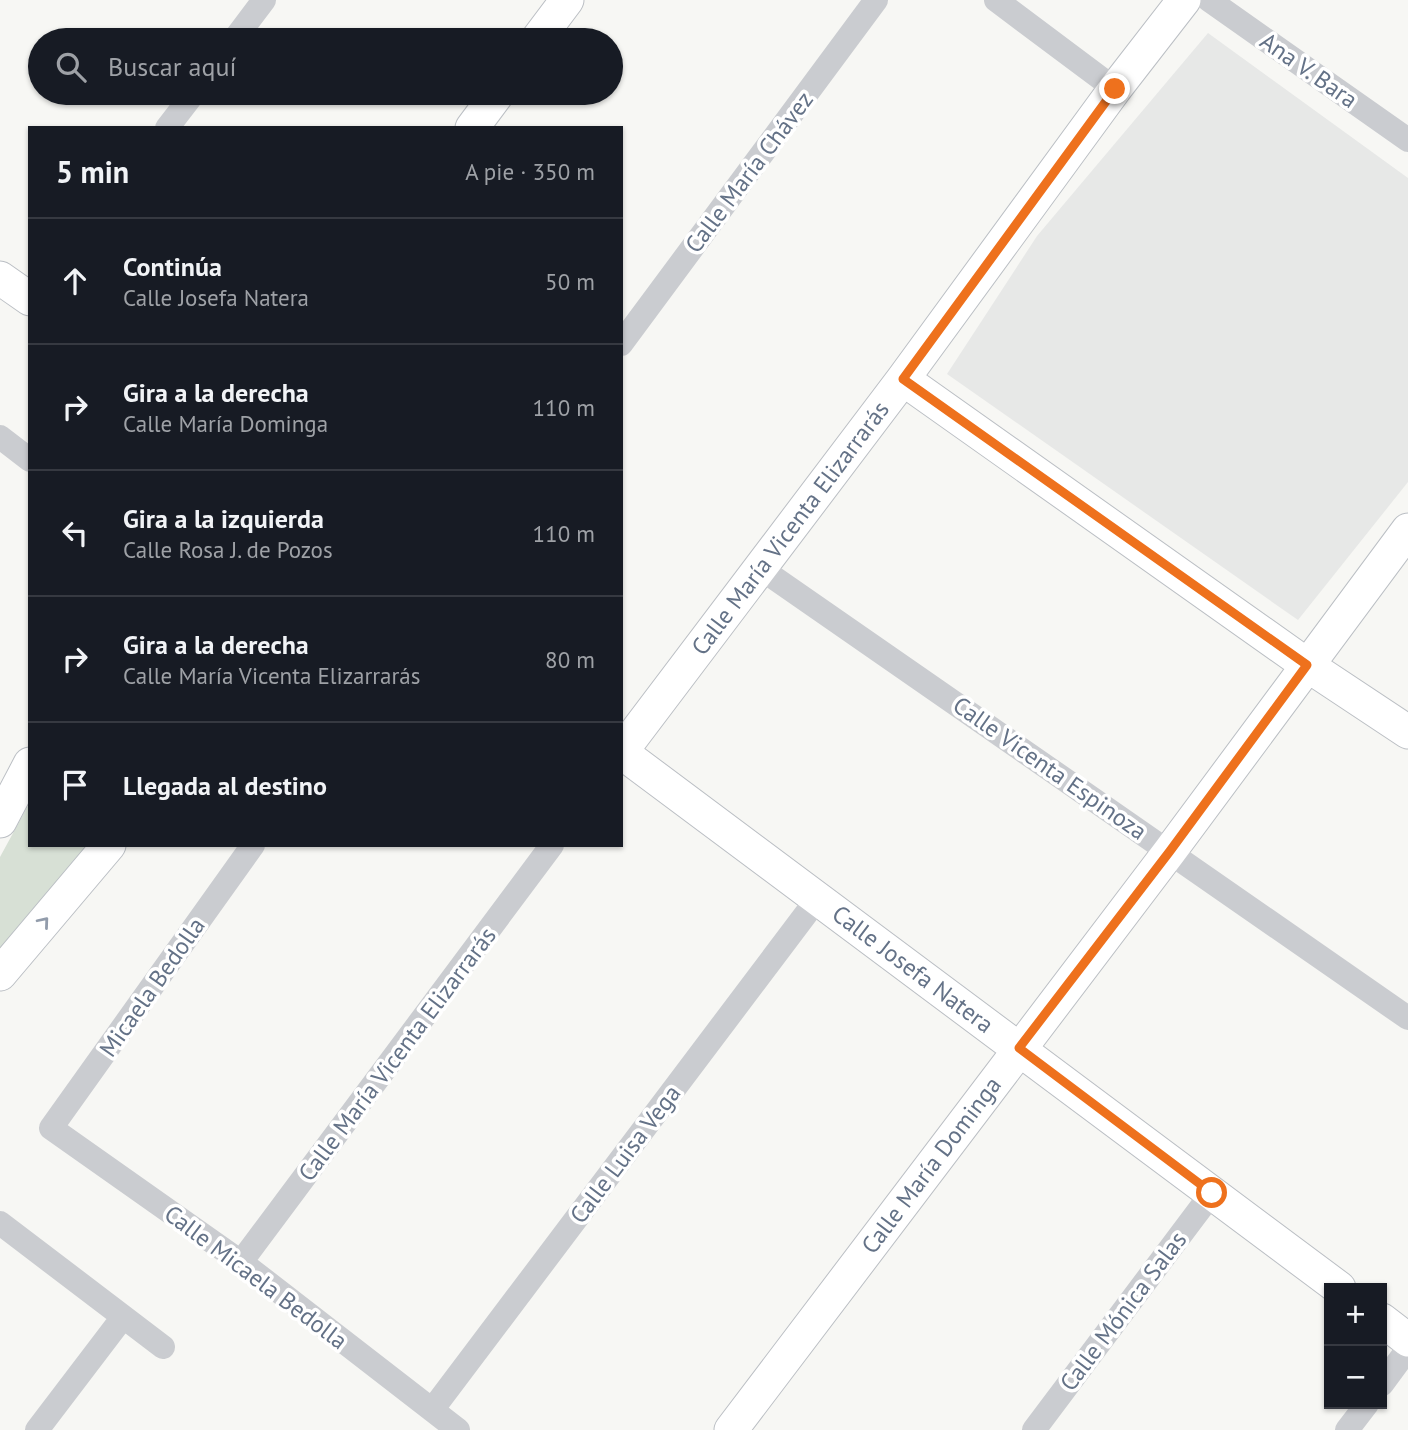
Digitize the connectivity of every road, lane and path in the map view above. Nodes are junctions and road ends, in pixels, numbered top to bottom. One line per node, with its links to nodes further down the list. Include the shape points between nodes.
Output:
1 (264, 0): 7 (street)
2 (567, 0): 8 (street)
3 (876, 0): 17 (street, Calle María Chávez)
4 (996, 0): 9 (street)
5 (1184, 0): 9 (street, Calle María Vicenta Elizarrarás)
6 (1209, 0): 14 (street, Ana V. Bara)
7 (243, 28)
8 (546, 28)
9 (1115, 89): 18 (street, Calle María Vicenta Elizarrarás)
10 (185, 105): 12 (street)
11 (489, 105): 13 (street)
12 (169, 126)
13 (473, 126)
14 (1408, 140)
15 (0, 278): 16 (street)
16 (28, 298)
17 (623, 341)
18 (903, 379): 22 (street, Calle María Vicenta Elizarrarás); 23 (street)
19 (2, 445): 20 (street)
20 (28, 459)
21 (1408, 530): 23 (street, Calle María Dominga)
22 (761, 568): 25 (street, Calle María Vicenta Elizarrarás); 32 (street, Calle Vicenta Espinoza)
23 (1307, 665): 24 (street); 32 (street, Calle María Dominga)
24 (1408, 732)
25 (623, 749)
26 (623, 753): 33 (street, Calle Josefa Natera)
27 (28, 768): 28 (street)
28 (0, 821)
29 (107, 847): 34 (street, one-way to 29)
30 (252, 847): 37 (street, Micaela Bedolla)
31 (551, 847): 40 (street, Calle María Vicenta Elizarrarás)
32 (1170, 851): 35 (street, Calle Vicenta Espinoza); 36 (street, Calle María Dominga)
33 (818, 898): 36 (street, Calle Josefa Natera); 49 (street, Calle Luisa Vega)
34 (0, 974)
35 (1408, 1018)
36 (1019, 1048): 38 (street, Calle Josefa Natera); 52 (street, Calle María Dominga)
37 (51, 1128): 40 (street, Calle Micaela Bedolla)
38 (1212, 1193): 41 (street, Calle Josefa Natera); 53 (street, Calle Mónica Salas)
39 (0, 1223): 42 (street)
40 (242, 1262): 49 (street, Calle Micaela Bedolla)
41 (1332, 1283)
42 (122, 1317): 45 (street); 50 (street)
43 (1387, 1324): 44 (street)
44 (1408, 1340)
45 (163, 1347)
46 (1408, 1349): 47 (street)
47 (1387, 1377)
48 (1363, 1409): 54 (street)
49 (432, 1410): 51 (street, Calle Micaela Bedolla)
50 (37, 1430)
51 (458, 1430)
52 (730, 1430)
53 (1034, 1430)
54 (1347, 1430)

